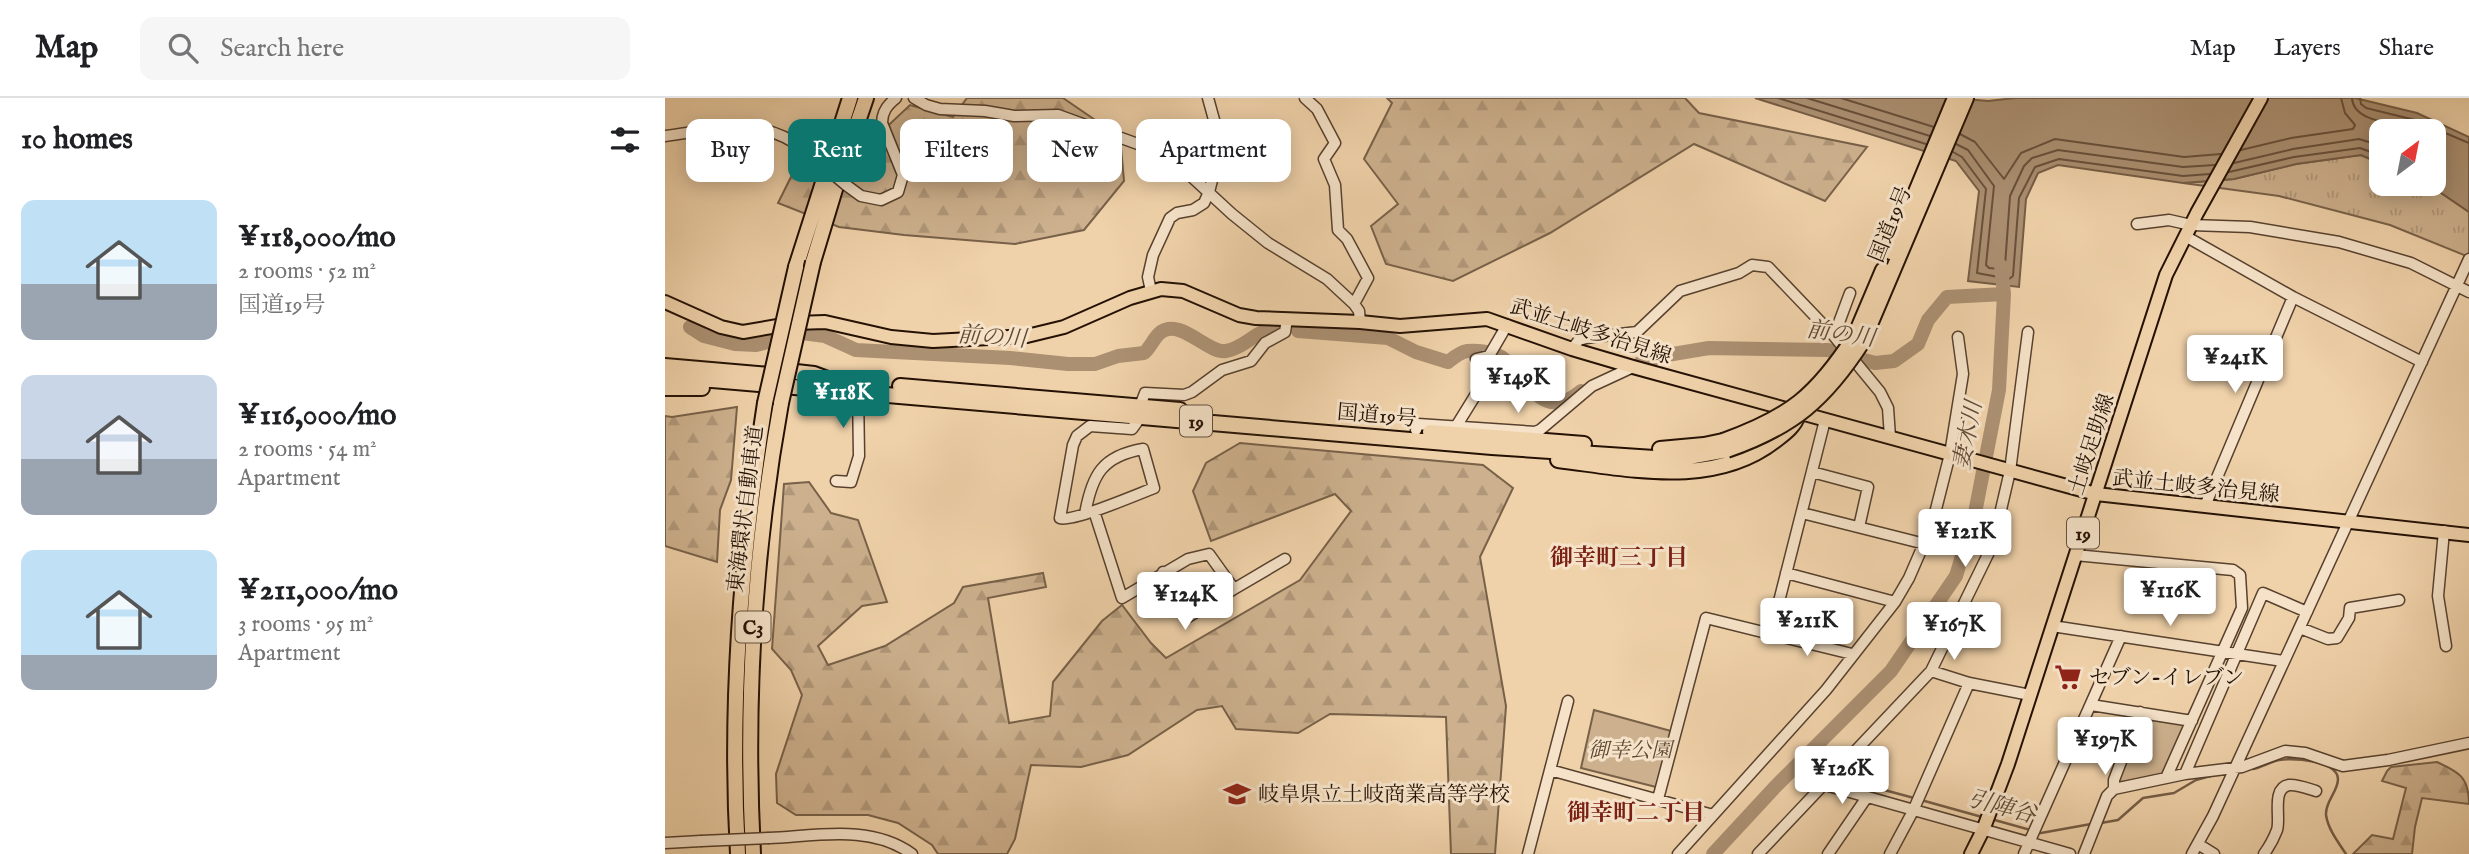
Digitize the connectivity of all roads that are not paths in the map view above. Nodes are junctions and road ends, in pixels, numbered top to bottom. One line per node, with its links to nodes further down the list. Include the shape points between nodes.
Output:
1 (850, 98): 101 (highway, 東海環状自動車道 / C3, bridge, via 796,267 765,403 751,496 738,634 734,753)
2 (866, 98): 102 (highway, 東海環状自動車道 / C3, bridge, via 813,262 767,488 752,637 749,762)
3 (896, 98): 10 (street, bridge, via 886,108 882,123 903,175 898,192 881,200 860,196 803,149 763,128)
4 (914, 98): 12 (street, via 940,109 1058,115 1168,155)
5 (1208, 98): 12 (street, via 1221,145)
6 (1305, 98): 22 (street, via 1317,109 1335,143 1324,159 1335,185 1338,230 1368,278)
7 (1955, 98): 11 (highway, 国道19号 / 19)
8 (1966, 98): 11 (highway, 国道19号 / 19)
9 (2261, 98): 14 (main road, 土岐足助線 / 19)
10 (665, 136)
11 (1928, 173): 45 (highway, 国道19号 / 19, bridge, via 1859,338 1821,382 1783,415)
12 (1209, 192): 17 (street, via 1204,203 1170,218 1153,255 1148,277); 22 (street, via 1268,243 1317,272)
13 (2137, 224): 14 (street, via 2169,220)
14 (2191, 224): 16 (street, via 2251,227 2339,242 2411,263); 20 (street); 51 (main road, 土岐足助線 / 19, via 2166,275)
15 (2469, 259): 16 (street)
16 (2457, 284): 18 (street); 31 (street)
17 (1151, 291): 21 (main road, 武並土岐多治見線, via 1064,327 1027,336 933,341 825,322 743,332); 23 (main road, 武並土岐多治見線, via 1183,291 1239,315)
18 (2469, 292)
19 (1850, 293): 27 (street)
20 (2293, 296): 31 (street); 52 (street)
21 (665, 302)
22 (1355, 304): 24 (street)
23 (1287, 319): 24 (main road, 武並土岐多治見線); 39 (street, via 1285,332 1265,343 1251,360 1222,370 1184,395 1145,393)
24 (1360, 321): 25 (main road, 武並土岐多治見線, via 1416,326 1487,319)
25 (1507, 325): 29 (main road, 武並土岐多治見線); 42 (street, via 1491,354 1476,359 1491,370)
26 (2028, 332): 48 (street)
27 (1834, 336): 29 (street, via 1767,267 1752,265 1680,291 1637,332 1586,338); 44 (street, via 1885,400)
28 (1958, 337): 47 (street, via 1962,374)
29 (1571, 349): 33 (main road, 武並土岐多治見線)
30 (665, 356): 35 (highway, 19, via 814,374)
31 (2422, 362): 55 (street)
32 (665, 366): 35 (highway, 国道19号 / 19)
33 (1633, 367): 40 (main road, 武並土岐多治見線); 42 (street, via 1593,386 1535,432)
34 (665, 376): 36 (highway, 国道19号 / 19)
35 (830, 380): 39 (highway, 国道19号 / 19)
36 (780, 386): 37 (highway, 19, via 755,390); 38 (highway, 国道19号 / 19)
37 (665, 388)
38 (858, 391): 39 (highway, 国道19号 / 19); 50 (street, via 859,456 852,482)
39 (1139, 412): 43 (highway, 国道19号 / 19); 46 (highway, 国道19号 / 19); 53 (street, via 1132,429 1090,426 1077,436 1059,515 1063,520)
40 (1798, 414): 41 (main road, 武並土岐多治見線); 46 (highway, via 1765,448 1724,466 1679,473 1529,457)
41 (1825, 420): 44 (main road, 武並土岐多治見線); 49 (street)
42 (1457, 425): 43 (street, via 1418,424)
43 (1416, 430): 45 (highway, 国道19号 / 19, via 1653,449)
44 (1890, 438): 47 (main road, 武並土岐多治見線)
45 (1725, 446): 46 (highway, 国道19号 / 19, via 1707,455 1654,458)
46 (1492, 447)
47 (1952, 454): 48 (main road, 武並土岐多治見線); 59 (street)
48 (2008, 470): 51 (main road, 武並土岐多治見線); 77 (street, via 1993,544)
49 (1812, 472): 54 (street); 56 (street, via 1868,486)
50 (836, 481)
51 (2095, 494): 52 (main road, 武並土岐多治見線); 60 (main road, 土岐足助線 / 19)
52 (2205, 506): 55 (main road, 武並土岐多治見線)
53 (1089, 512): 53 (street, via 1095,478 1108,460 1143,449 1154,488); 62 (street, via 1122,598)
54 (1802, 513): 56 (street); 63 (street)
55 (2349, 522): 57 (main road, 武並土岐多治見線); 67 (street)
56 (1859, 527): 59 (street)
57 (2444, 531): 58 (main road, 武並土岐多治見線); 72 (street, via 2438,596)
58 (2469, 535)
59 (1925, 544): 66 (street)
60 (2075, 555): 68 (main road, 土岐足助線 / 19); 73 (street, via 2233,570 2240,575 2242,608)
61 (1285, 559): 64 (street)
62 (1163, 572): 64 (street, via 1209,554); 64 (street, via 1188,617)
63 (1786, 573): 66 (street); 70 (street)
64 (1234, 589)
65 (2399, 600): 69 (street, via 2350,608 2337,638)
66 (1895, 602): 75 (street)
67 (2307, 612): 69 (street); 74 (street, via 2263,593)
68 (2052, 626): 71 (street); 79 (main road, 土岐足助線 / 19)
69 (2300, 628): 76 (street)
70 (1771, 633): 75 (street); 93 (street, via 1706,618)
71 (2121, 636): 73 (street); 81 (street)
72 (2446, 646)
73 (2223, 651): 74 (street); 83 (street)
74 (2238, 653): 76 (street); 87 (street)
75 (1852, 654): 95 (street, via 1826,690)
76 (2283, 661): 85 (street)
77 (1931, 671): 78 (street); 89 (street)
78 (1969, 682): 79 (street); 94 (street)
79 (2030, 695): 96 (main road, 土岐足助線 / 19)
80 (1567, 701): 86 (street)
81 (2091, 705): 82 (street); 98 (street)
82 (2140, 712): 83 (street); 90 (street)
83 (2192, 721): 88 (street)
84 (2469, 743): 85 (street, via 2388,762 2343,766 2293,751)
85 (2235, 766): 87 (street); 99 (street)
86 (1550, 770): 93 (street); 100 (street)
87 (2185, 775): 88 (street)
88 (2166, 778): 90 (street)
89 (1825, 785): 92 (street); 105 (street)
90 (2114, 789): 111 (street)
91 (2316, 791): 114 (street, via 2291,785 2283,789 2277,800 2277,831)
92 (1867, 797): 94 (street); 106 (street)
93 (1658, 799): 95 (street)
94 (1913, 810): 96 (street); 107 (street)
95 (1713, 815): 104 (street)
96 (1983, 830): 98 (street); 108 (main road, 土岐足助線 / 19)
97 (665, 843): 103 (street, bridge, via 848,834 895,844)
98 (2029, 843): 109 (street); 110 (street)
99 (2198, 844): 112 (street); 113 (street)
100 (1529, 853)
101 (738, 854)
102 (753, 854)
103 (912, 854)
104 (1678, 854)
105 (1758, 854)
106 (1828, 854)
107 (1890, 854)
108 (1971, 854)
109 (2024, 854)
110 (2070, 854)
111 (2084, 854)
112 (2192, 854)
113 (2214, 854)
114 (2264, 854)

